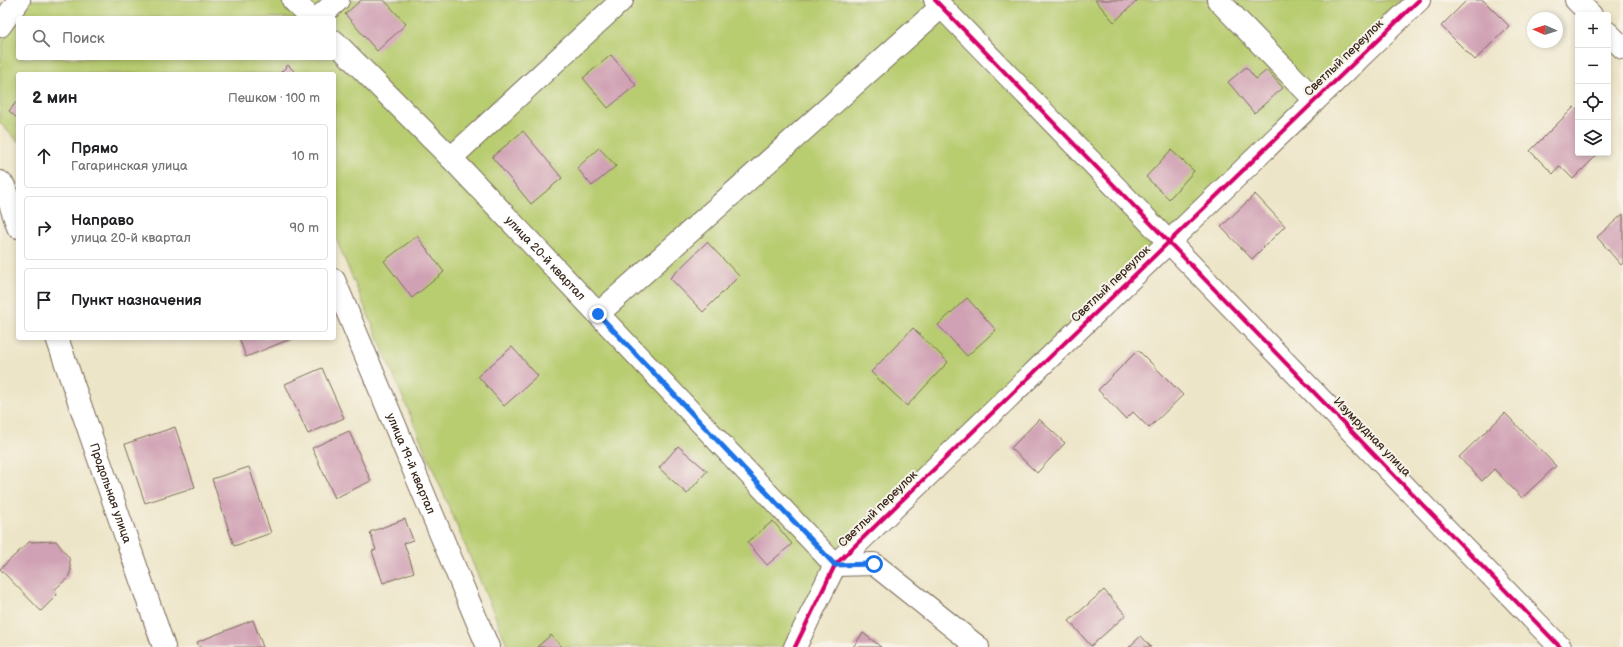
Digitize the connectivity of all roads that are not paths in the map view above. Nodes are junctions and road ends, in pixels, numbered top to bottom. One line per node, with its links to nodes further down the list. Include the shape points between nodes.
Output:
1 (19, 0): 12 (street)
2 (293, 0): 10 (street)
3 (338, 0): 11 (street)
4 (622, 0): 17 (street)
5 (1218, 0): 16 (street)
6 (1419, 0): 16 (street, Светлый переулок)
7 (1576, 0): 9 (street)
8 (938, 3): 20 (street, Изумрудная улица); 22 (street)
9 (1588, 12)
10 (309, 16)
11 (320, 16)
12 (0, 26)
13 (1611, 36): 15 (street)
14 (336, 43): 17 (street, улица 20-й квартал)
15 (1623, 48)
16 (1315, 100): 20 (street, Светлый переулок)
17 (451, 158): 22 (street, улица 20-й квартал)
18 (7, 185): 19 (street)
19 (16, 219)
20 (1169, 242): 24 (street, Светлый переулок); 29 (street, Изумрудная улица)
21 (336, 285): 26 (street, улица 19-й квартал)
22 (598, 314): 24 (street, улица 20-й квартал)
23 (58, 340): 25 (street, Продольная улица)
24 (835, 565): 27 (street, Светлый переулок); 28 (street, via 874,564)
25 (164, 647)
26 (488, 647)
27 (795, 647)
28 (978, 647)
29 (1560, 647)

